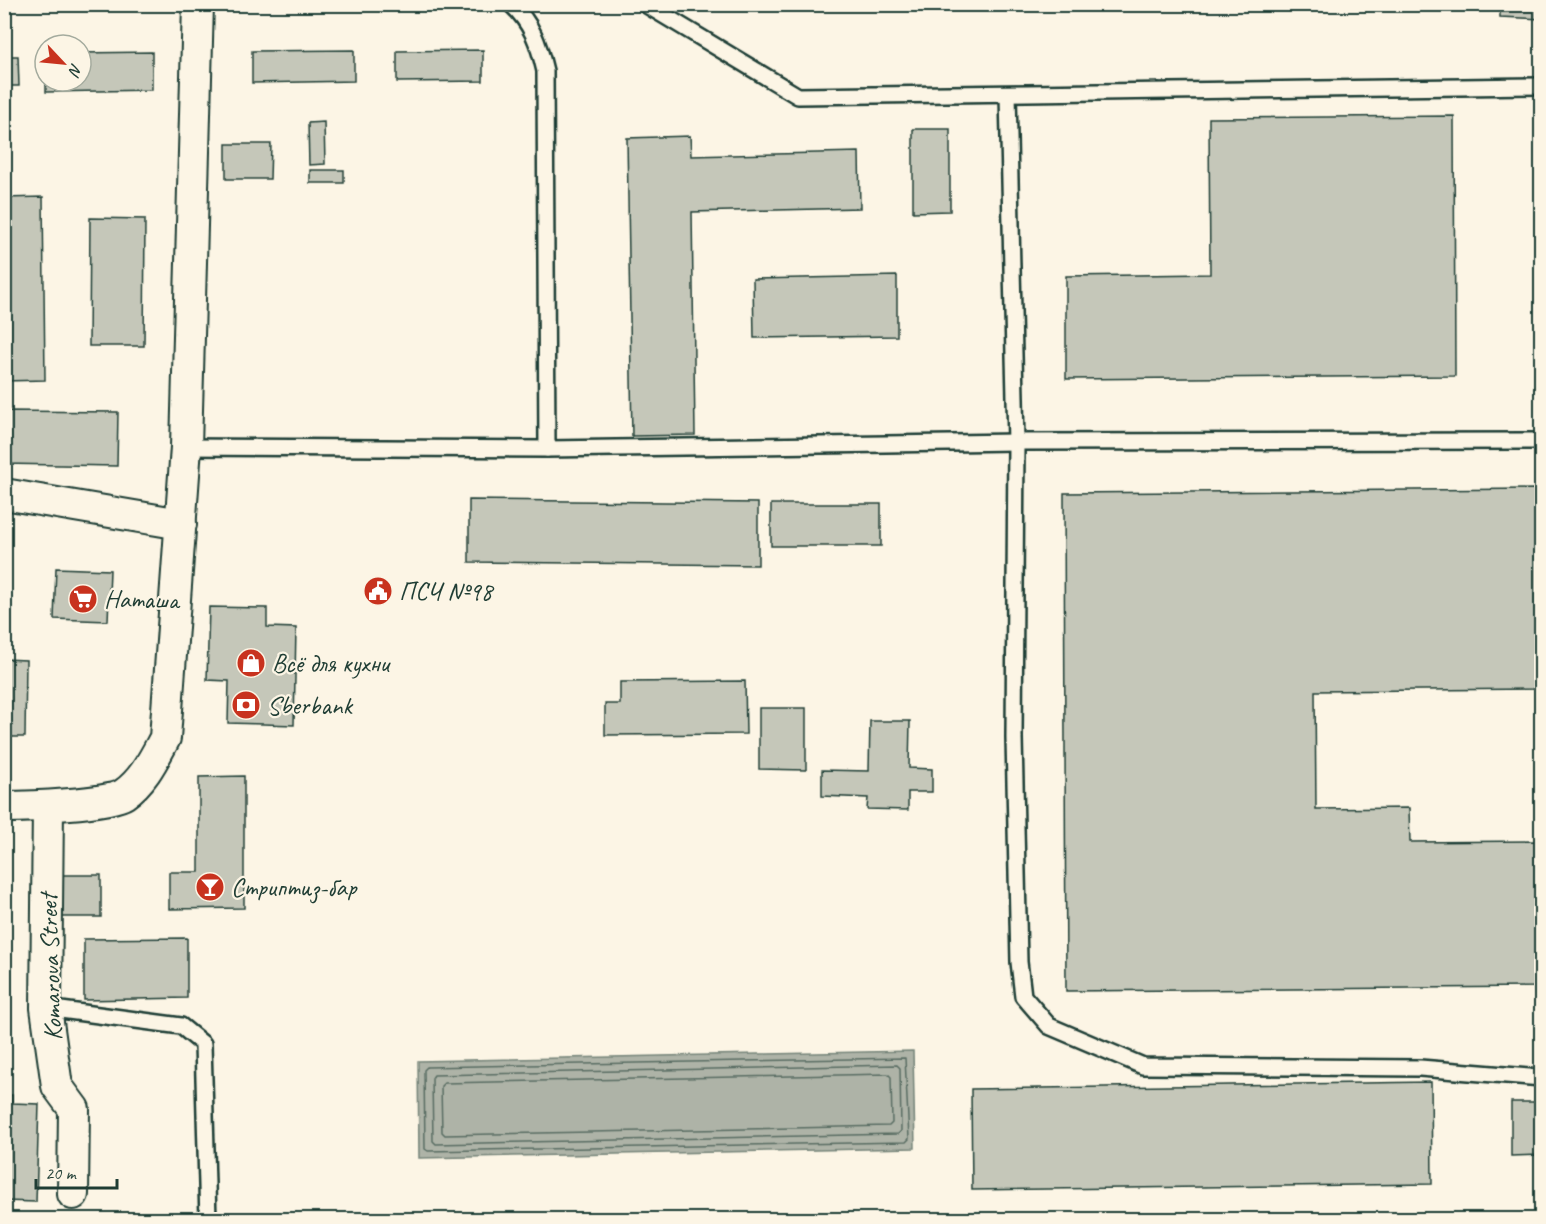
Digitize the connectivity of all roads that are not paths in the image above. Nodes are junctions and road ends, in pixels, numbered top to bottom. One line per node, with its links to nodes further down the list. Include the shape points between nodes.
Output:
1 (198, 4): 8 (street)
2 (511, 4): 9 (lane, via 538,41 545,71)
3 (645, 4): 5 (lane, via 798,96)
4 (1542, 86): 5 (lane)
5 (1008, 94): 7 (lane)
6 (1542, 441): 7 (lane)
7 (1016, 442): 9 (lane); 15 (lane, via 1014,738 1023,996 1049,1026 1143,1066 1420,1068)
8 (186, 447): 9 (lane); 11 (street)
9 (547, 449)
10 (4, 494): 11 (street)
11 (181, 524): 13 (street, via 165,738 147,771 123,795)
12 (4, 807): 13 (street)
13 (48, 807): 14 (street, Komarova Street)
14 (46, 1008): 16 (street, Komarova Street, via 57,1086 74,1109); 17 (lane, via 181,1026 203,1044)
15 (1542, 1078)
16 (73, 1194)
17 (207, 1220)

